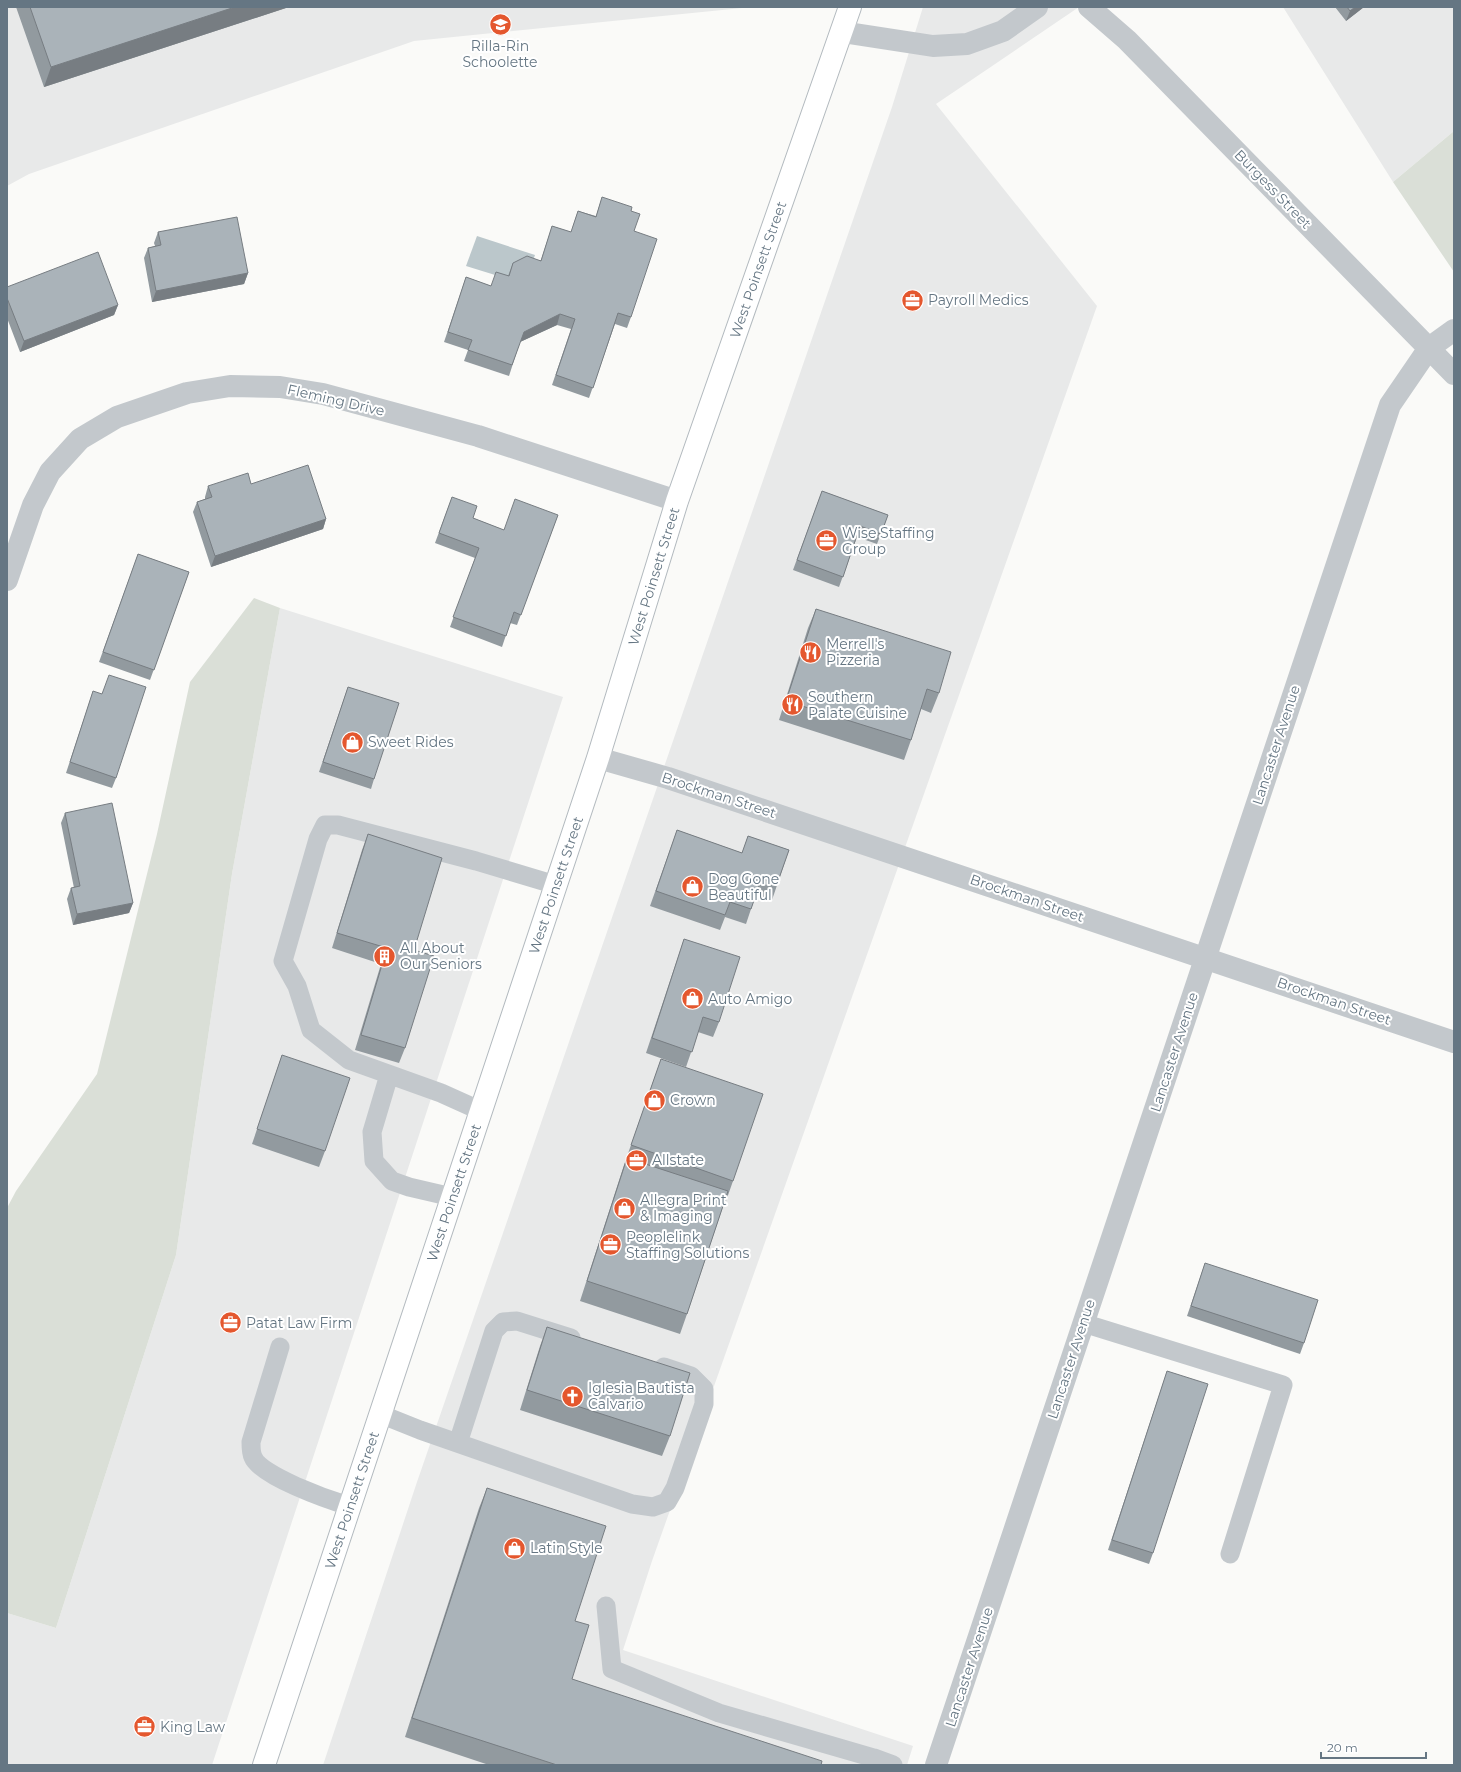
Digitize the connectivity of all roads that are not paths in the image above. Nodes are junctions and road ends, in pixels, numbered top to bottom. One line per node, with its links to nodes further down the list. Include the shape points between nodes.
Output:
1 (850, 7): 4 (main road, West Poinsett Street)
2 (1037, 7): 4 (street, via 1003,31 967,44 933,46)
3 (1089, 7): 6 (street, Burgess Street, via 1127,40)
4 (842, 32): 8 (main road, West Poinsett Street)
5 (1454, 330): 6 (street, Lancaster Avenue)
6 (1429, 348): 7 (street, Burgess Street); 12 (street, Lancaster Avenue, via 1390,405)
7 (1454, 374)
8 (677, 501): 9 (street, Fleming Drive, via 478,436 323,394 280,387 230,386 187,393 124,414 80,439 50,472 33,505); 10 (main road, West Poinsett Street)
9 (7, 580)
10 (598, 758): 11 (main road, West Poinsett Street); 12 (street, Brockman Street, via 668,778)
11 (556, 885): 14 (lane, via 400,841 338,825 324,825 283,961 297,986 311,1030 349,1060); 15 (main road, West Poinsett Street)
12 (1205, 958): 13 (street, Brockman Street); 17 (street, Lancaster Avenue)
13 (1454, 1042)
14 (389, 1075): 15 (lane); 16 (lane, via 372,1132 374,1161 392,1181)
15 (481, 1111): 16 (main road, West Poinsett Street)
16 (452, 1196): 21 (main road, West Poinsett Street)
17 (1083, 1323): 24 (lane, via 1283,1386); 29 (street, Lancaster Avenue)
18 (585, 1343): 22 (lane, via 517,1321 503,1322 494,1331)
19 (280, 1347): 23 (lane, via 250,1442 253,1458 263,1468 307,1492)
20 (646, 1362): 22 (lane, via 691,1376 704,1389 704,1404 675,1488 667,1502 653,1507 632,1504)
21 (380, 1414): 22 (lane); 23 (main road, West Poinsett Street)
22 (458, 1443)
23 (349, 1506): 27 (main road, West Poinsett Street)
24 (1230, 1554)
25 (606, 1606): 26 (lane, via 612,1669 719,1713)
26 (873, 1762): 28 (lane)
27 (264, 1765)
28 (893, 1765)
29 (936, 1765)

